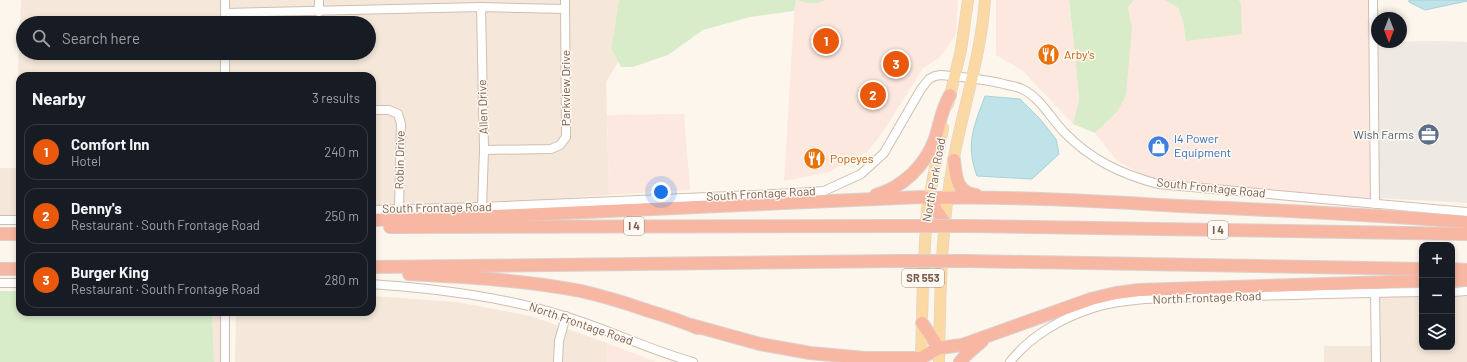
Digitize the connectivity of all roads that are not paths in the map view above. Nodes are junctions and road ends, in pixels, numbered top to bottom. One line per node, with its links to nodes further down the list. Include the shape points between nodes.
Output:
1 (225, 0): 10 (street)
2 (319, 0): 9 (street)
3 (565, 0): 8 (street, Parkview Drive)
4 (968, 0): 14 (main road, North Park Road / SR 553, via 961,50)
5 (985, 0): 15 (main road, North Park Road / SR 553)
6 (1373, 0): 24 (street)
7 (481, 7): 8 (street); 9 (street); 18 (street, Allen Drive)
8 (565, 9): 18 (street, Parkview Drive, via 566,137 560,145 551,149)
9 (319, 12): 10 (street)
10 (224, 13): 11 (street)
11 (224, 16)
12 (225, 60): 13 (street)
13 (225, 72)
14 (954, 76): 15 (street, South Frontage Road); 16 (main road, North Park Road / SR 553); 25 (street, South Frontage Road, via 941,75 929,79 884,153 861,174 824,190 796,194)
15 (972, 78): 19 (main road, North Park Road / SR 553); 24 (street, South Frontage Road, via 1022,89 1033,96 1083,150 1134,178 1158,184)
16 (950, 95): 20 (highway, via 934,140 918,168 894,188); 21 (main road, North Park Road / SR 553)
17 (376, 110): 26 (street, Robin Drive, via 389,110 398,114 401,124)
18 (484, 150): 25 (street, Allen Drive)
19 (954, 160): 22 (main road, North Park Road / SR 553); 23 (highway, via 957,181 967,194)
20 (864, 198): 21 (highway); 31 (highway)
21 (928, 198): 22 (highway); 33 (highway); 57 (main road, North Park Road / SR 553)
22 (947, 198): 23 (highway); 33 (main road, North Park Road / SR 553)
23 (993, 198): 32 (highway, via 1257,208)
24 (1375, 204): 28 (street, South Frontage Road)
25 (482, 207): 26 (street, South Frontage Road)
26 (399, 209): 27 (street, South Frontage Road)
27 (376, 210)
28 (1467, 212)
29 (0, 220): 30 (street)
30 (16, 220)
31 (376, 220)
32 (1467, 222)
33 (945, 223): 60 (main road, North Park Road / SR 553)
34 (376, 227): 37 (highway, I 4, bridge, via 969,226)
35 (0, 234): 36 (highway)
36 (16, 234)
37 (1467, 234)
38 (376, 267): 42 (highway, bridge, via 968,261)
39 (376, 268): 58 (highway, via 396,273 470,277 576,290 613,299)
40 (0, 269): 41 (highway)
41 (16, 269)
42 (1419, 269)
43 (1455, 269): 44 (highway)
44 (1467, 270)
45 (1455, 280): 46 (highway)
46 (1467, 280)
47 (1419, 281): 59 (highway, via 1139,290 1090,299)
48 (0, 283): 49 (street)
49 (16, 283)
50 (376, 284): 56 (street, North Frontage Road, via 463,293)
51 (1375, 292): 52 (street, North Frontage Road); 68 (street, North Frontage Road, via 1156,299 1115,303 1094,308 1057,324 1026,346); 69 (street)
52 (1419, 292)
53 (1455, 292): 54 (street)
54 (1467, 292)
55 (225, 316): 62 (street)
56 (566, 316): 63 (street, via 559,341); 64 (street, North Frontage Road)
57 (922, 323): 60 (highway); 61 (main road, North Park Road / SR 553)
58 (691, 326): 61 (highway, via 760,344 810,353); 65 (highway, via 709,334 760,348)
59 (991, 335): 60 (highway, via 962,345); 67 (highway, via 976,345)
60 (939, 348): 61 (highway); 66 (main road, North Park Road / SR 553)
61 (921, 360)
62 (225, 362)
63 (558, 362)
64 (693, 362)
65 (854, 362)
66 (939, 362)
67 (960, 362)
68 (1010, 362)
69 (1376, 362)

